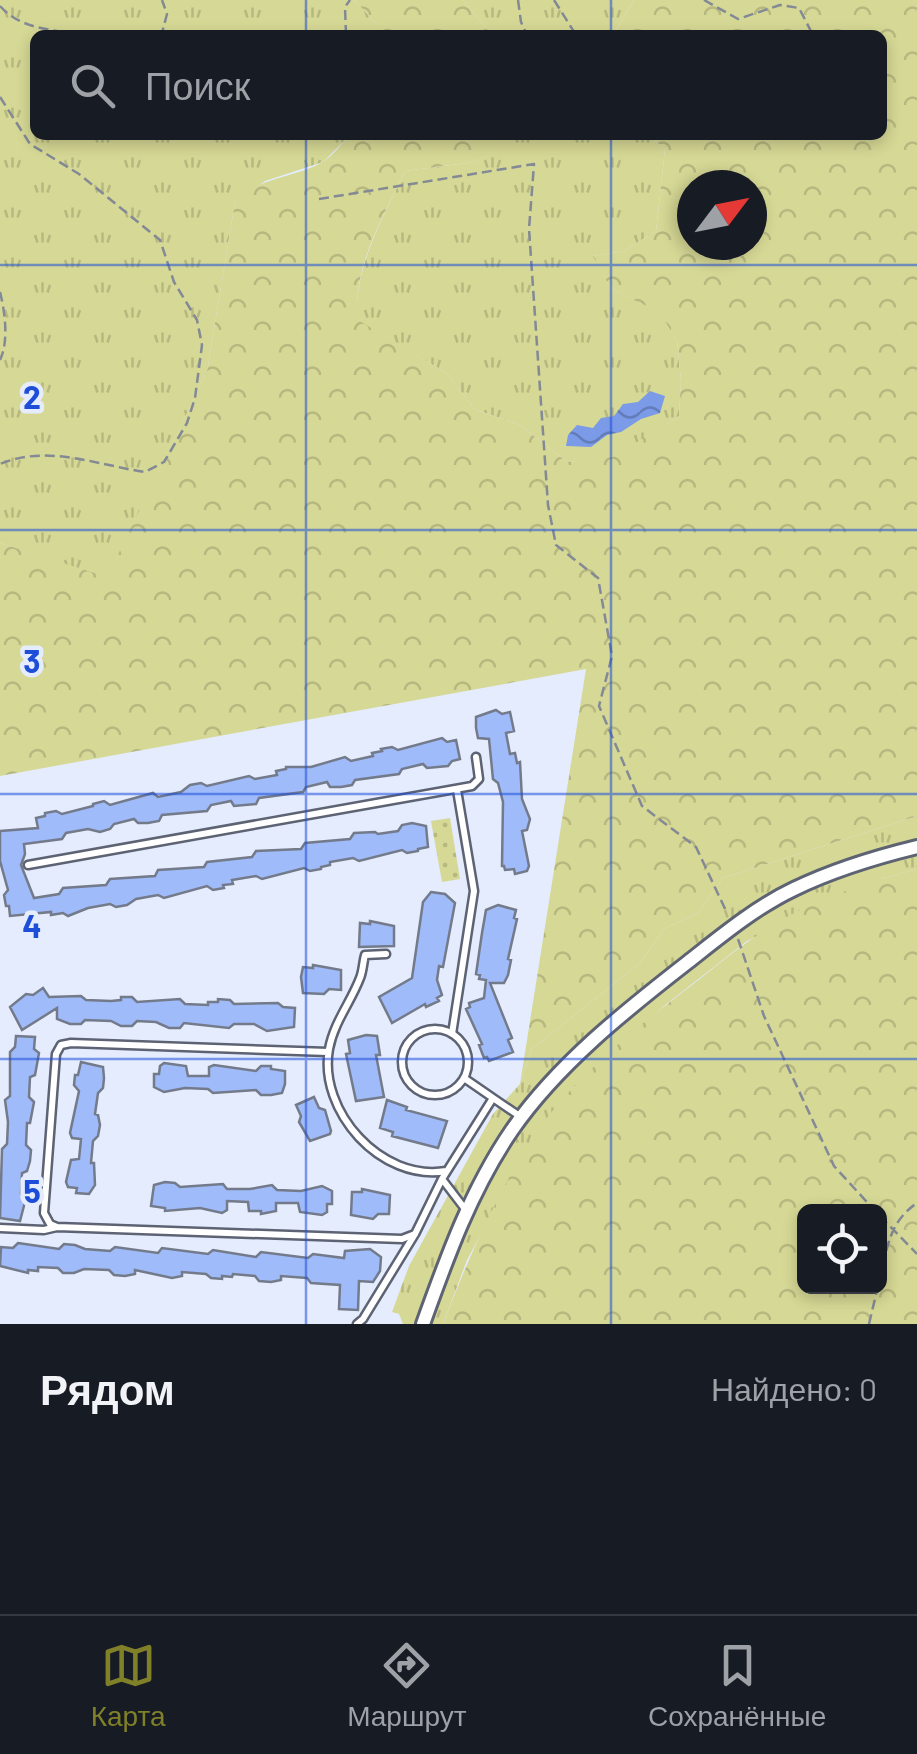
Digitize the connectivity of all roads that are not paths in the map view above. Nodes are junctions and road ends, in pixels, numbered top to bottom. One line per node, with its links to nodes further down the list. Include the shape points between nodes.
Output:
1 (476, 757): 2 (lane, via 478,782)
2 (457, 790): 4 (lane); 6 (lane, via 474,892)
3 (917, 847): 10 (street, via 794,889 733,926 629,1010)
4 (28, 864)
5 (386, 954): 7 (lane, via 365,955)
6 (452, 1034): 8 (lane, via 467,1055); 8 (lane, via 434,1028 411,1038 403,1074 429,1095 447,1093)
7 (328, 1052): 11 (lane, via 333,1093 353,1131 385,1158); 14 (lane, via 61,1045 44,1213)
8 (464, 1078): 9 (lane)
9 (493, 1098): 10 (lane); 11 (lane)
10 (522, 1118): 13 (street)
11 (446, 1171): 12 (lane)
12 (442, 1179): 13 (lane); 16 (lane)
13 (467, 1210): 18 (street)
14 (58, 1227): 15 (lane); 16 (lane, via 402,1239)
15 (0, 1228)
16 (414, 1234): 17 (lane)
17 (362, 1322)
18 (423, 1324)

